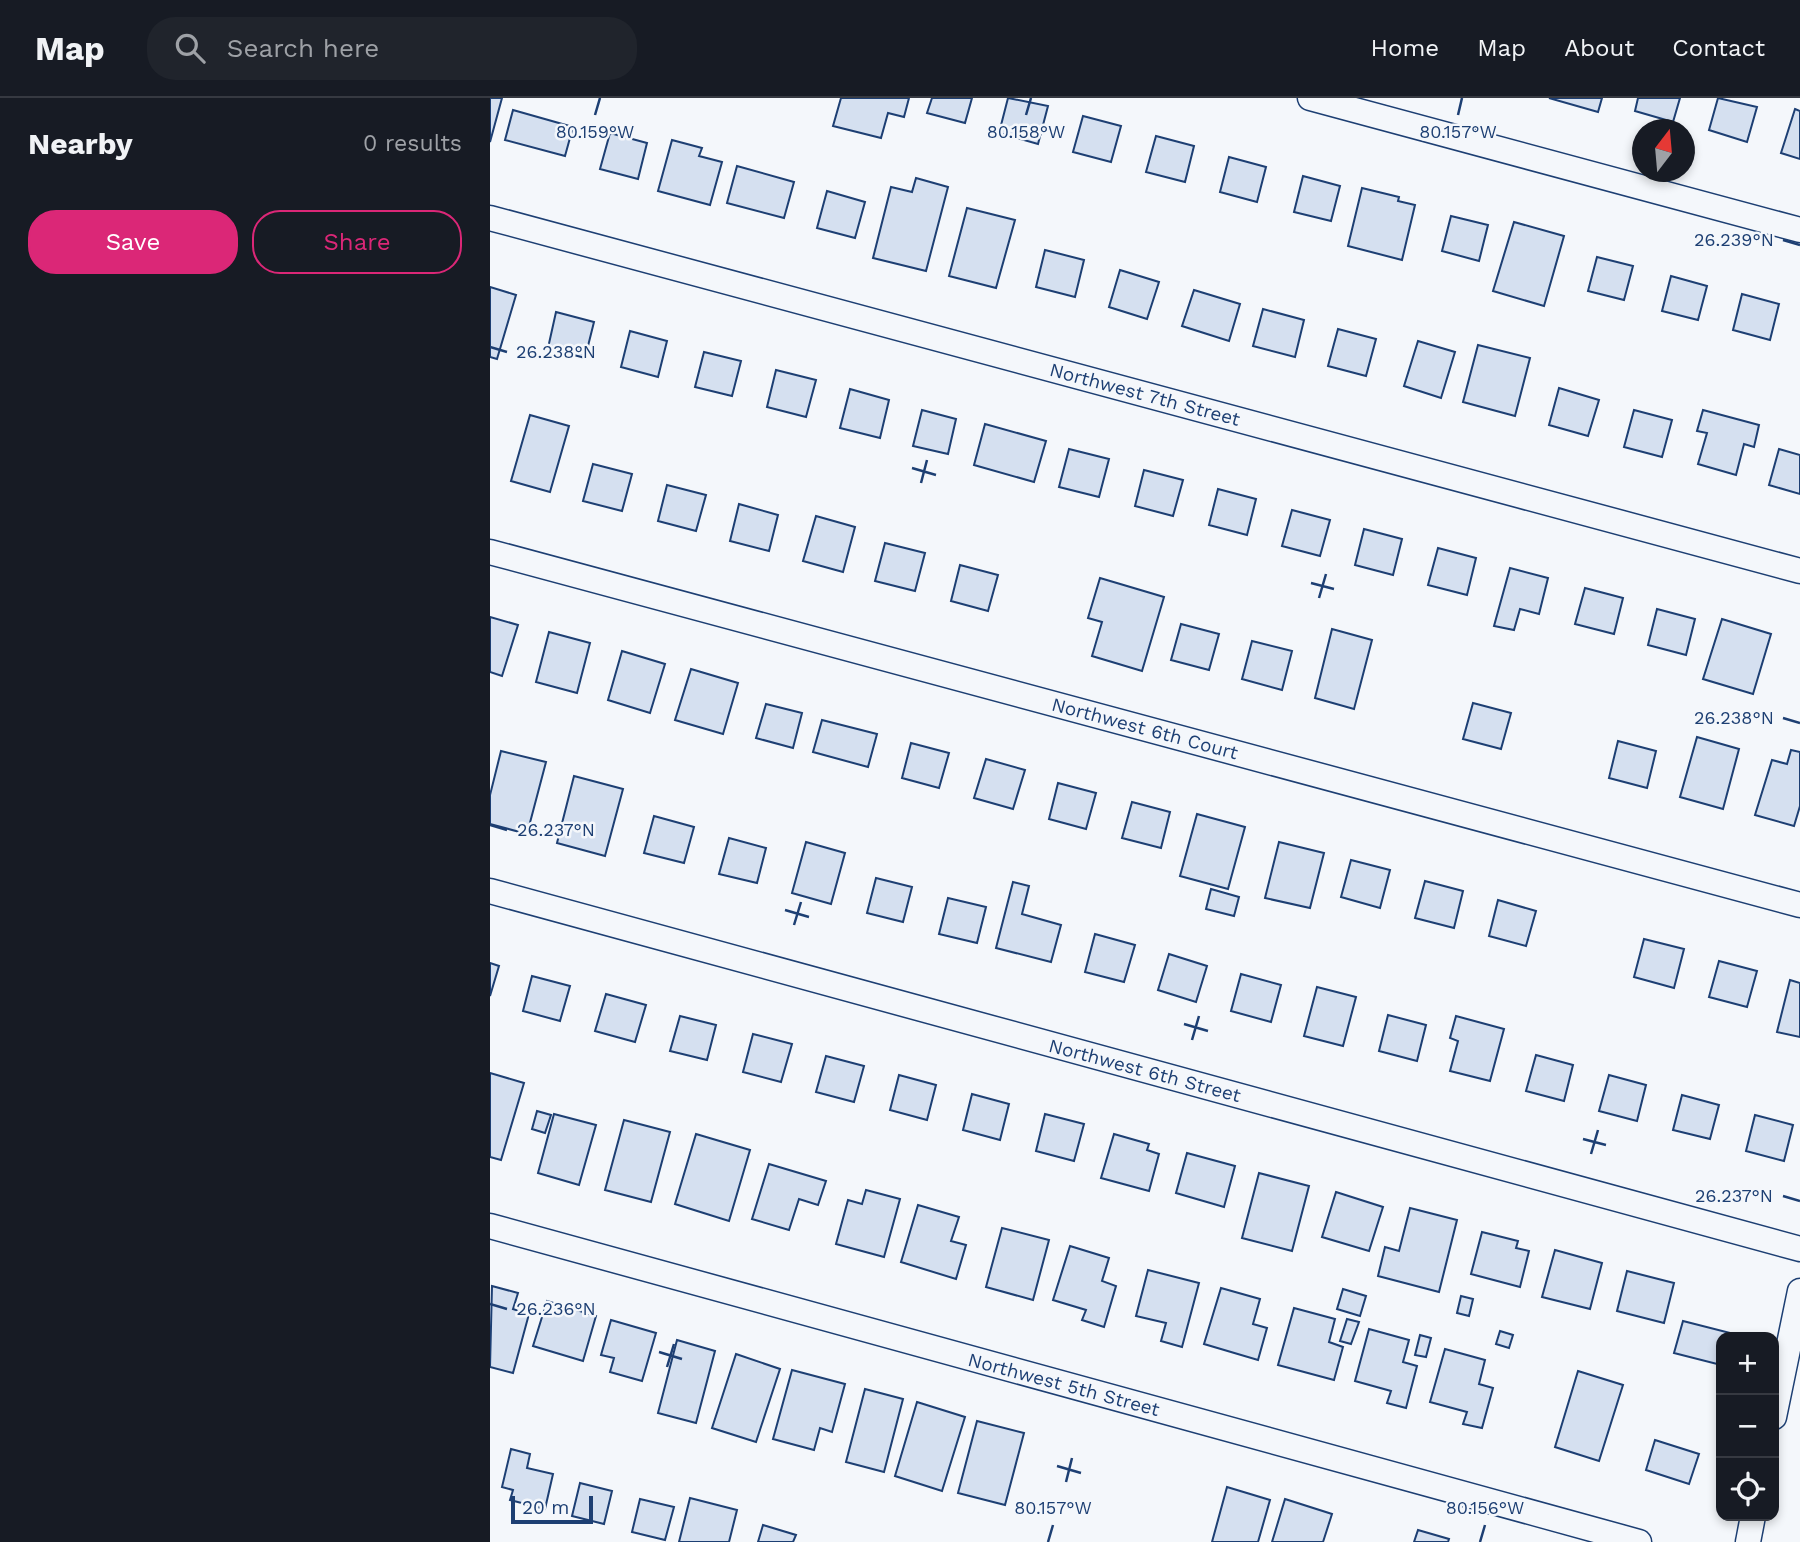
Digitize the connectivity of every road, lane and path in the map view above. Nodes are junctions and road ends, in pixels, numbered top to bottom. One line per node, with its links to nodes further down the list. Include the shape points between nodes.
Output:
1 (1310, 98): 3 (street)
2 (490, 218): 5 (street, Northwest 7th Street)
3 (1800, 230)
4 (490, 552): 7 (street, Northwest 6th Court)
5 (1800, 571)
6 (490, 891): 9 (street, Northwest 6th Street)
7 (1800, 905)
8 (490, 1226): 13 (street, Northwest 5th Street)
9 (1800, 1250)
10 (1800, 1291): 11 (street)
11 (1779, 1395)
12 (1752, 1521): 14 (street)
13 (1639, 1542)
14 (1748, 1542)

